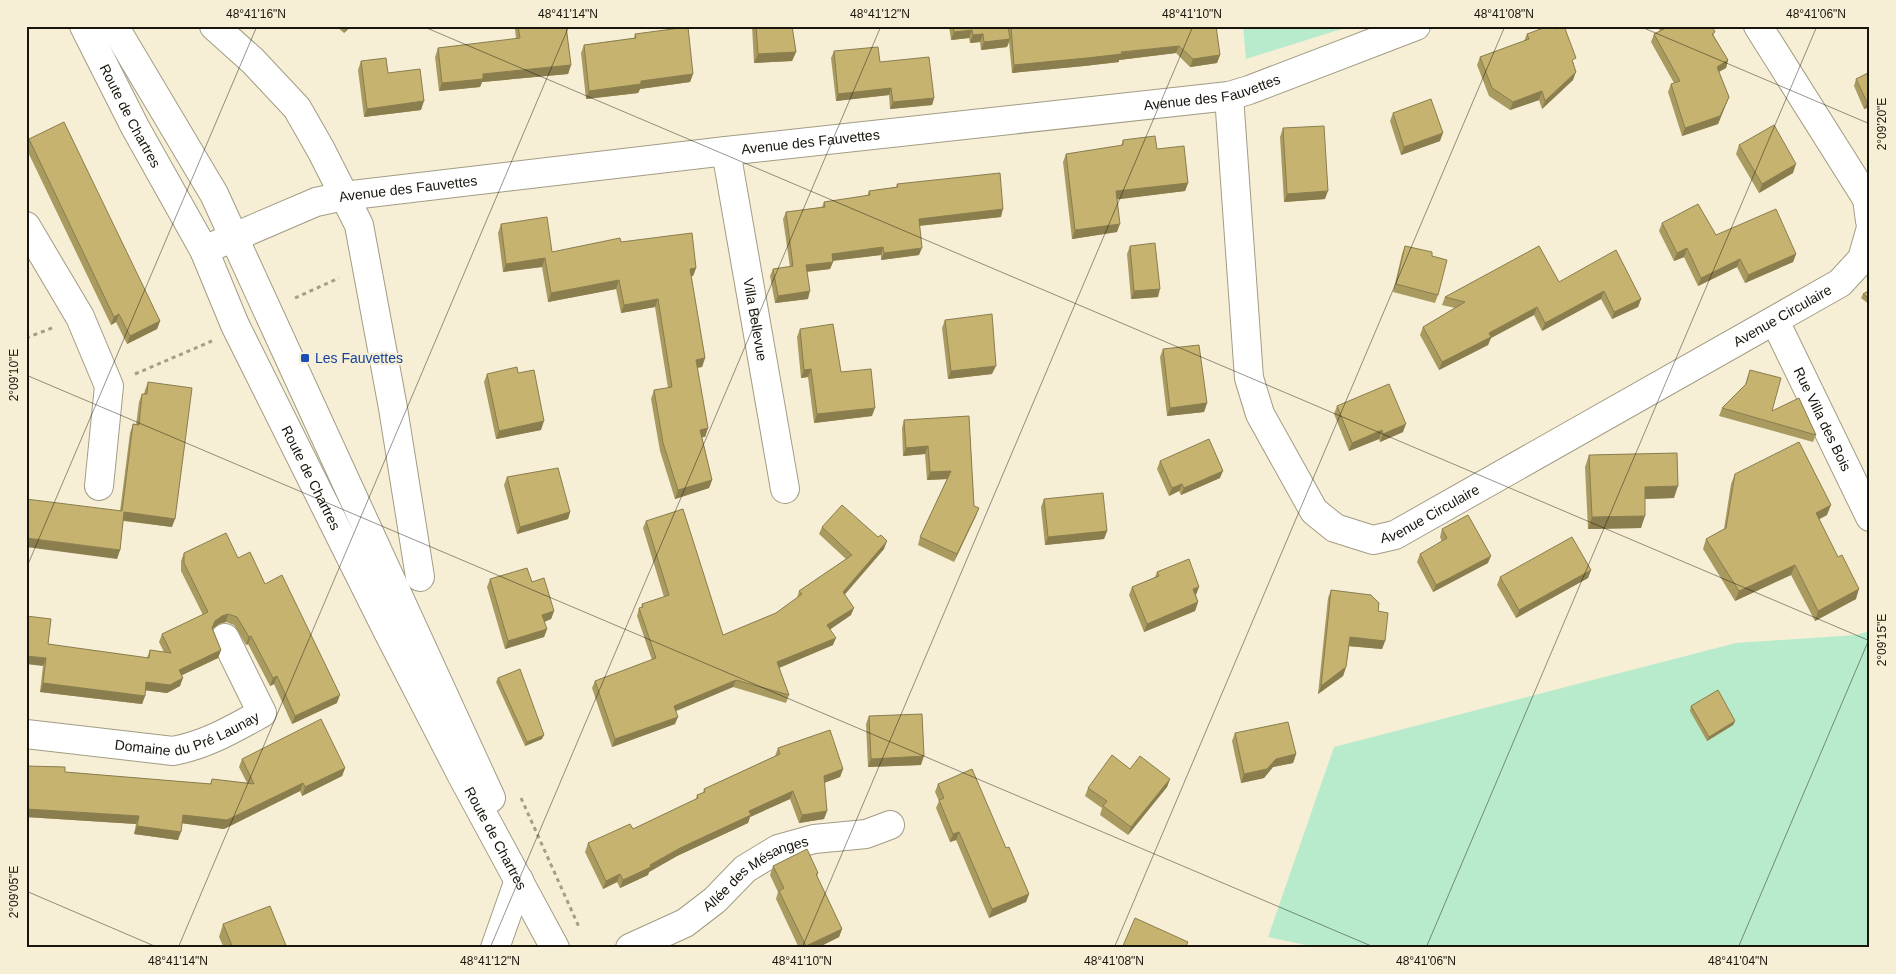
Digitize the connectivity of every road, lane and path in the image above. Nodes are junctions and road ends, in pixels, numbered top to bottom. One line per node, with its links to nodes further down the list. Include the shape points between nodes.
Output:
1 (84, 26): 13 (street, Route de Chartres, via 135,127)
2 (114, 26): 12 (street, Route de Chartres, via 214,194)
3 (214, 26): 8 (street, via 253,61 296,108 322,150)
4 (1416, 26): 6 (street, Avenue des Fauvettes)
5 (1758, 26): 9 (street, via 1867,199)
6 (1228, 96): 7 (street, Avenue des Fauvettes); 14 (street, Avenue Circulaire, via 1249,378 1260,414 1314,511 1335,528 1374,540 1395,536)
7 (726, 151): 8 (street, Avenue des Fauvettes); 18 (street, Villa Bellevue)
8 (344, 196): 12 (street, Avenue des Fauvettes, via 316,202); 20 (street, via 359,225 368,265)
9 (1870, 221)
10 (26, 226): 16 (street, via 80,317)
11 (1870, 231): 14 (street, Avenue Circulaire, via 1862,259 1840,283)
12 (234, 237): 13 (street, Avenue des Fauvettes); 25 (street, Route de Chartres, via 478,764)
13 (204, 250): 24 (street, Route de Chartres, via 235,324 374,603)
14 (1775, 321): 19 (street, Rue Villa des Bois)
15 (214, 340): 16 (path)
16 (109, 386): 17 (street)
17 (98, 486)
18 (785, 489)
19 (1870, 517)
20 (420, 577)
21 (225, 638): 22 (street, Domaine du Pré Launay, via 262,713 214,739 193,748 173,751)
22 (26, 734)
23 (890, 825): 27 (street, Allée des Mésanges, via 866,834 814,839 778,849 745,870 716,900 685,923)
24 (519, 880): 25 (street, Route de Chartres); 26 (street)
25 (550, 937)
26 (495, 948)
27 (630, 948)

